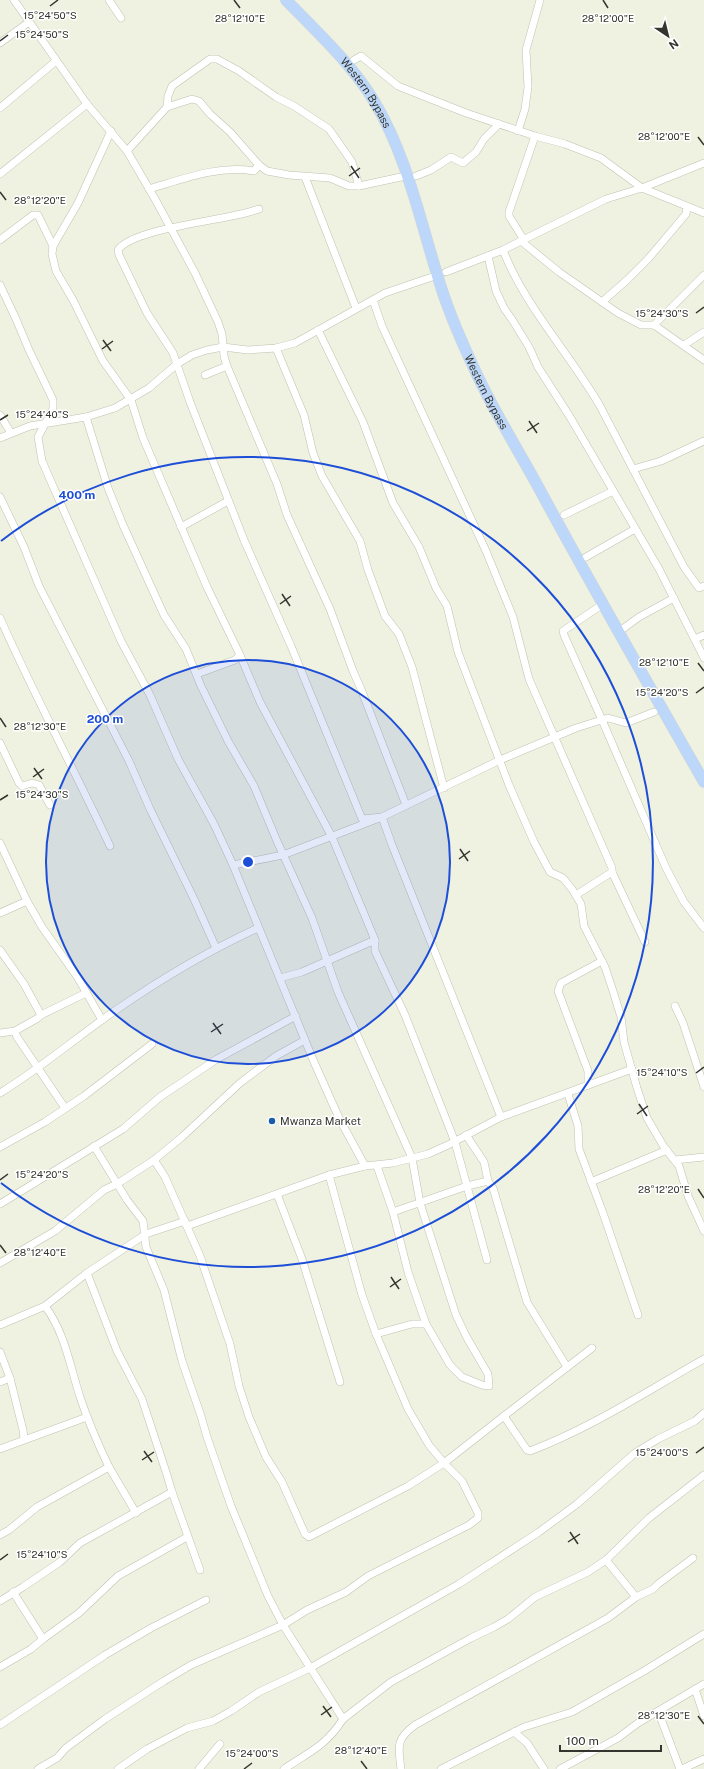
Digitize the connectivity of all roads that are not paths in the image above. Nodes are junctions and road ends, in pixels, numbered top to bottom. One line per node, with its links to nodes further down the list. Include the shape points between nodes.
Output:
1 (14, 0): 6 (street)
2 (109, 0): 5 (street)
3 (286, 0): 72 (main road, Western Bypass, via 343,60 375,103 394,141 454,324 474,369)
4 (540, 0): 14 (street, via 526,50 528,87)
5 (121, 18)
6 (30, 22): 7 (street); 9 (street)
7 (0, 43)
8 (354, 60): 13 (street, via 361,56 398,86)
9 (56, 61): 10 (street); 12 (street)
10 (87, 104): 15 (street); 20 (street)
11 (167, 107): 17 (street); 19 (street, via 187,100 199,101); 24 (street, via 172,86 210,59 217,59 328,129 352,162)
12 (0, 108)
13 (499, 124): 14 (street); 21 (street, via 484,139 476,152 463,163 451,157)
14 (518, 131): 16 (street)
15 (111, 132): 17 (street); 33 (street, via 78,202)
16 (535, 136): 26 (street, via 566,144 601,158); 32 (street, via 509,212)
17 (126, 151): 25 (street)
18 (704, 163): 26 (street)
19 (259, 165): 22 (street, via 267,171); 25 (street, via 254,171 217,170)
20 (0, 174)
21 (416, 176)
22 (305, 177): 24 (street, via 330,178 349,186); 42 (street)
23 (401, 177): 24 (street)
24 (359, 186)
25 (149, 188): 30 (street)
26 (642, 188): 27 (street); 32 (street, via 600,202)
27 (687, 207): 29 (street); 41 (street, via 686,214 648,259)
28 (259, 209): 30 (street, via 245,215)
29 (704, 213)
30 (171, 228): 47 (street, via 218,322); 50 (street, via 141,236 118,250 132,285)
31 (0, 240): 33 (street, via 32,214 38,215)
32 (523, 240): 34 (street); 41 (street, via 559,272)
33 (53, 246): 53 (street, via 56,271 103,361)
34 (503, 250): 35 (street); 62 (street, via 522,290 588,386)
35 (488, 256): 36 (street); 63 (street, via 496,291 504,308)
36 (446, 272)
37 (704, 275): 43 (street)
38 (432, 277): 40 (street, via 385,293)
39 (0, 285): 54 (street, via 53,400)
40 (373, 300): 42 (street); 82 (street, via 382,326 486,551 513,617 529,679)
41 (602, 302): 43 (street, via 641,326)
42 (356, 308): 44 (street)
43 (654, 325): 46 (street)
44 (318, 330): 48 (street, via 295,343); 84 (street, via 363,422 393,503 419,547 436,588 447,606 458,652)
45 (704, 332): 46 (street)
46 (684, 345): 49 (street)
47 (223, 346): 48 (street, via 248,350); 50 (street, via 192,355); 51 (street)
48 (276, 348): 86 (street, via 304,415 313,453 322,476 360,541 385,616 399,634 412,667)
49 (704, 360)
50 (177, 364): 53 (street); 65 (street)
51 (227, 366): 52 (street); 87 (street, via 277,484 287,515 333,616 352,671)
52 (205, 375)
53 (131, 400): 56 (street, via 103,413); 67 (street, via 143,438)
54 (53, 409): 57 (street); 58 (street)
55 (0, 415): 59 (street)
56 (86, 416): 57 (street); 79 (street, via 108,488 123,525 164,615 186,649)
57 (65, 419): 58 (street)
58 (47, 422): 59 (street); 94 (street, via 38,437 42,461 109,615 150,695 178,759)
59 (10, 433): 60 (street)
60 (0, 438)
61 (704, 441): 62 (street, via 661,461)
62 (633, 469): 70 (street, via 684,567 699,588)
63 (612, 491): 66 (street); 68 (street)
64 (0, 497): 103 (street, via 39,586 129,761)
65 (228, 501): 67 (street); 89 (street, via 362,819)
66 (564, 515)
67 (181, 527): 77 (street, via 217,611)
68 (635, 529): 69 (street); 71 (street)
69 (586, 557)
70 (704, 586)
71 (674, 598): 74 (street); 76 (street)
72 (602, 604): 81 (street, via 563,631); 85 (main road, Western Bypass)
73 (0, 618): 92 (street)
74 (624, 628)
75 (704, 635): 76 (street)
76 (695, 638): 78 (street)
77 (240, 655): 79 (street, via 235,660); 90 (street, via 260,702)
78 (704, 658)
79 (197, 674): 93 (street, via 228,741 254,786)
80 (654, 712): 81 (street, via 626,723 610,718)
81 (602, 720): 82 (street); 100 (street, via 666,868 684,902)
82 (554, 738): 84 (street); 95 (street)
83 (0, 744): 88 (street, via 19,783 22,786 32,783 39,785)
84 (500, 760): 86 (street); 96 (street, via 520,811 550,872 563,878)
85 (704, 782)
86 (444, 788): 87 (street)
87 (406, 805): 89 (street)
88 (50, 806)
89 (382, 817): 90 (street); 124 (street)
90 (332, 837): 93 (street); 101 (street)
91 (0, 843): 97 (street)
92 (110, 846)
93 (283, 855): 94 (street); 105 (street, via 312,918)
94 (233, 865): 99 (street)
95 (612, 872): 96 (street); 102 (street)
96 (576, 895): 106 (street, via 581,904 584,926)
97 (27, 901): 98 (street); 108 (street)
98 (0, 913)
99 (258, 928): 103 (street); 107 (street)
100 (704, 928)
101 (375, 940): 105 (street); 126 (street, via 375,951 406,1016)
102 (645, 942)
103 (216, 948): 112 (street)
104 (0, 950): 110 (street, via 24,984)
105 (327, 961): 107 (street); 131 (street, via 347,1013)
106 (602, 961): 118 (street, via 621,1017 624,1042); 119 (street, via 561,983 558,991 588,1071)
107 (280, 978): 111 (street)
108 (86, 993): 110 (street); 112 (street)
109 (675, 1006): 120 (street)
110 (41, 1015): 113 (street)
111 (296, 1016): 115 (street); 127 (street, via 229,1052 180,1083 123,1129)
112 (102, 1020): 117 (street)
113 (15, 1031): 114 (street); 117 (street)
114 (0, 1033)
115 (305, 1040): 132 (street, via 276,1056 240,1083); 134 (street, via 339,1118)
116 (152, 1044): 123 (street)
117 (38, 1069): 121 (street); 123 (street)
118 (632, 1069): 119 (street); 129 (street, via 647,1118)
119 (588, 1085): 122 (street)
120 (704, 1087)
121 (1, 1090)
122 (568, 1094): 124 (street); 138 (street, via 578,1126 579,1149)
123 (65, 1108): 128 (street)
124 (501, 1117): 125 (street)
125 (466, 1136): 126 (street); 137 (street, via 484,1162)
126 (455, 1142): 131 (street); 140 (street)
127 (94, 1146): 139 (street); 143 (street)
128 (0, 1147)
129 (667, 1150): 133 (street); 138 (street)
130 (704, 1157): 133 (street)
131 (412, 1158): 135 (street); 142 (street)
132 (154, 1160): 139 (street); 145 (street, via 165,1177)
133 (675, 1160): 146 (street)
134 (364, 1166): 135 (street); 136 (street)
135 (377, 1166): 144 (street)
136 (329, 1175): 141 (street); 155 (street, via 362,1295)
137 (488, 1181): 140 (street); 159 (street, via 494,1188 527,1302)
138 (591, 1182): 152 (street)
139 (117, 1184): 147 (street, via 143,1221); 149 (street, via 104,1190 56,1231)
140 (467, 1186): 142 (street); 148 (street)
141 (277, 1194): 145 (street); 162 (street, via 302,1259)
142 (420, 1202): 144 (street); 153 (street, via 456,1315 488,1374 489,1386 462,1377 450,1365)
143 (0, 1204)
144 (393, 1212): 153 (street, via 408,1272)
145 (186, 1223): 147 (street); 168 (street, via 230,1344 249,1417 306,1536 330,1528 408,1486)
146 (704, 1231)
147 (146, 1234): 150 (street); 182 (street, via 146,1248 164,1290 182,1361 222,1481 268,1596)
148 (487, 1260)
149 (0, 1263)
150 (87, 1273): 151 (street); 171 (street, via 117,1351 142,1399)
151 (45, 1306): 154 (street); 165 (street, via 59,1328)
152 (638, 1315)
153 (426, 1324): 155 (street, via 412,1324)
154 (0, 1325)
155 (376, 1334): 168 (street, via 408,1409 429,1445)
156 (592, 1348): 159 (street)
157 (0, 1352): 160 (street)
158 (704, 1360): 164 (street, via 623,1406 530,1451)
159 (567, 1367): 164 (street)
160 (10, 1378): 161 (street); 166 (street)
161 (0, 1382)
162 (340, 1382)
163 (704, 1413): 186 (street, via 695,1421 634,1453 577,1504 459,1584)
164 (504, 1416): 168 (street)
165 (87, 1417): 166 (street); 169 (street)
166 (24, 1439): 167 (street)
167 (0, 1449)
168 (444, 1463): 182 (street, via 462,1481 478,1518 368,1576 346,1592 307,1610)
169 (109, 1467): 172 (street); 173 (street, via 37,1507)
170 (704, 1475): 176 (street, via 650,1518)
171 (172, 1492): 172 (street); 174 (street)
172 (136, 1513): 178 (street, via 80,1543 60,1562)
173 (0, 1535)
174 (187, 1537): 177 (street); 184 (street, via 118,1576 78,1613)
175 (693, 1558): 179 (street, via 653,1589)
176 (606, 1560): 179 (street); 191 (street, via 588,1572 536,1597 494,1627 382,1687)
177 (200, 1570)
178 (13, 1592): 181 (street); 184 (street)
179 (636, 1597): 200 (street, via 608,1618 406,1732 400,1739)
180 (206, 1600): 192 (street, via 105,1655)
181 (0, 1601)
182 (283, 1625): 186 (street); 196 (street, via 191,1665 105,1719 66,1748 57,1758)
183 (704, 1634): 193 (street, via 572,1712 534,1722)
184 (43, 1639): 185 (street)
185 (0, 1667)
186 (310, 1668): 191 (street); 197 (street, via 259,1692 213,1721 187,1728)
187 (704, 1684): 188 (street)
188 (695, 1689): 189 (street); 190 (street)
189 (658, 1711): 203 (street, via 618,1738); 204 (street)
190 (704, 1716)
191 (343, 1719): 199 (street, via 322,1745)
192 (0, 1725)
193 (514, 1732): 201 (street); 202 (street, via 527,1743)
194 (220, 1744): 198 (street)
195 (704, 1759): 204 (street)
196 (38, 1769)
197 (118, 1769)
198 (199, 1769)
199 (284, 1769)
200 (400, 1769)
201 (441, 1769)
202 (544, 1769)
203 (560, 1769)
204 (681, 1769)

